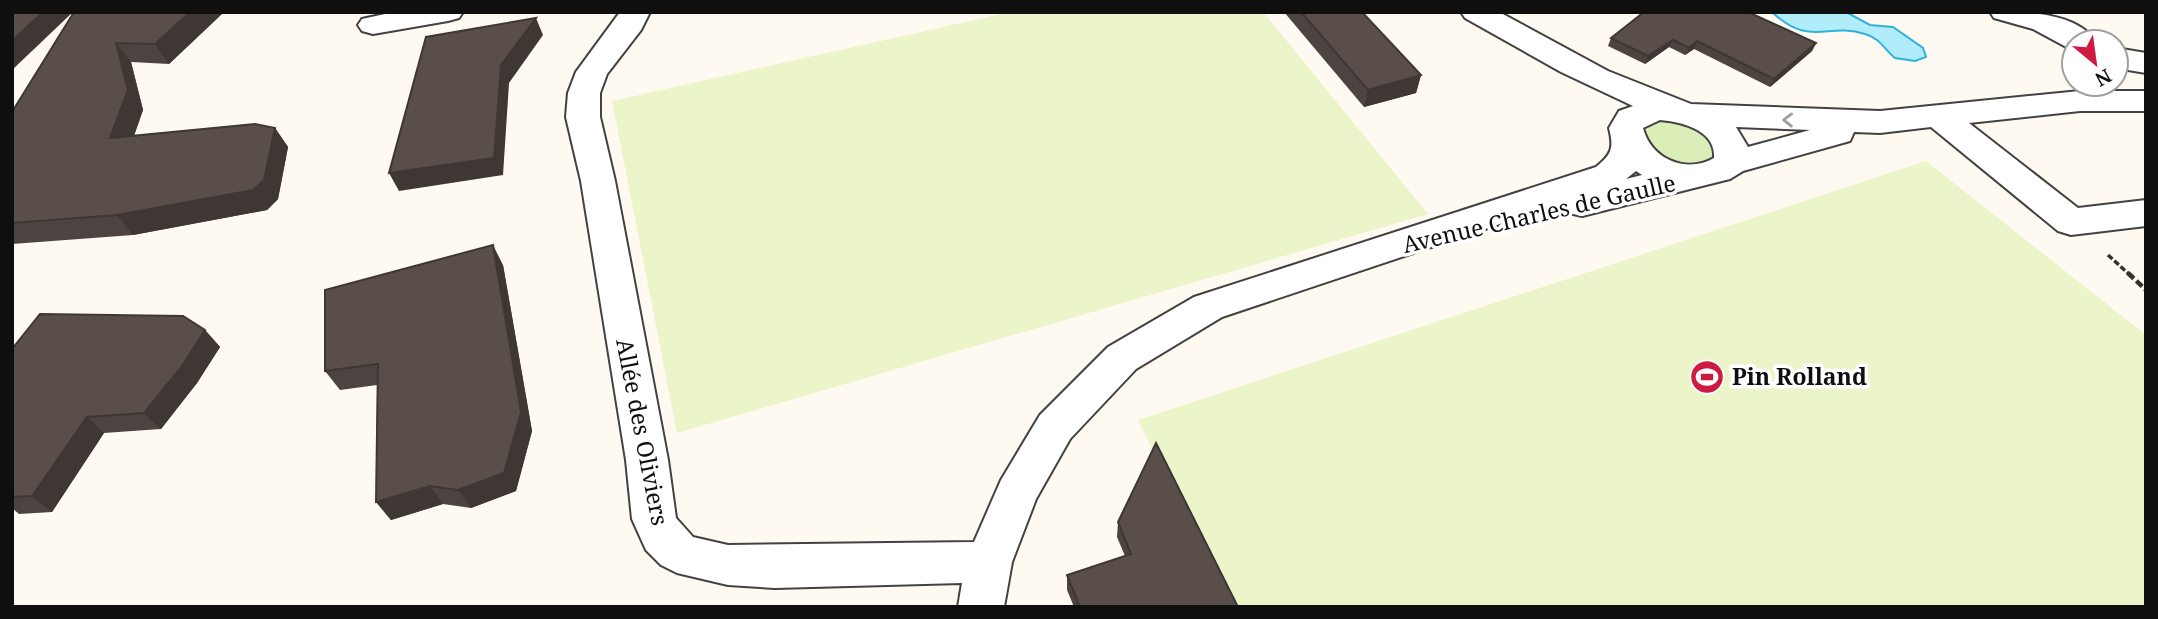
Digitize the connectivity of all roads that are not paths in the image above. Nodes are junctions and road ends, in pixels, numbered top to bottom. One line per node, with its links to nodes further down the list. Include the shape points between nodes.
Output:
1 (448, 12): 5 (street)
2 (635, 12): 17 (street, Allée des Oliviers, via 592,72 584,93 583,117 598,181 654,519 662,536 693,559 728,565)
3 (1476, 12): 7 (street)
4 (2005, 12): 6 (street)
5 (373, 25)
6 (2060, 31)
7 (1599, 80): 9 (street); 12 (street)
8 (2146, 101): 10 (street, via 2080,101)
9 (1684, 112): 11 (street, one-way to 9); 12 (street, via 1642,112 1631,119); 13 (street, via 1722,132 1733,153)
10 (1938, 116): 11 (street); 15 (street, via 2071,222)
11 (1880, 122): 13 (street)
12 (1628, 137): 14 (street, via 1645,162); 16 (street, Avenue Charles de Gaulle, via 1625,162 1608,175)
13 (1731, 163): 14 (street, Avenue Charles de Gaulle, via 1710,175)
14 (1695, 177): 16 (street, Avenue Charles de Gaulle)
15 (2146, 213)
16 (1382, 251): 17 (street, Avenue Charles de Gaulle, via 1208,307 1122,358 1055,427 1016,493)
17 (989, 562): 18 (street, Avenue Charles de Gaulle)
18 (981, 607)

